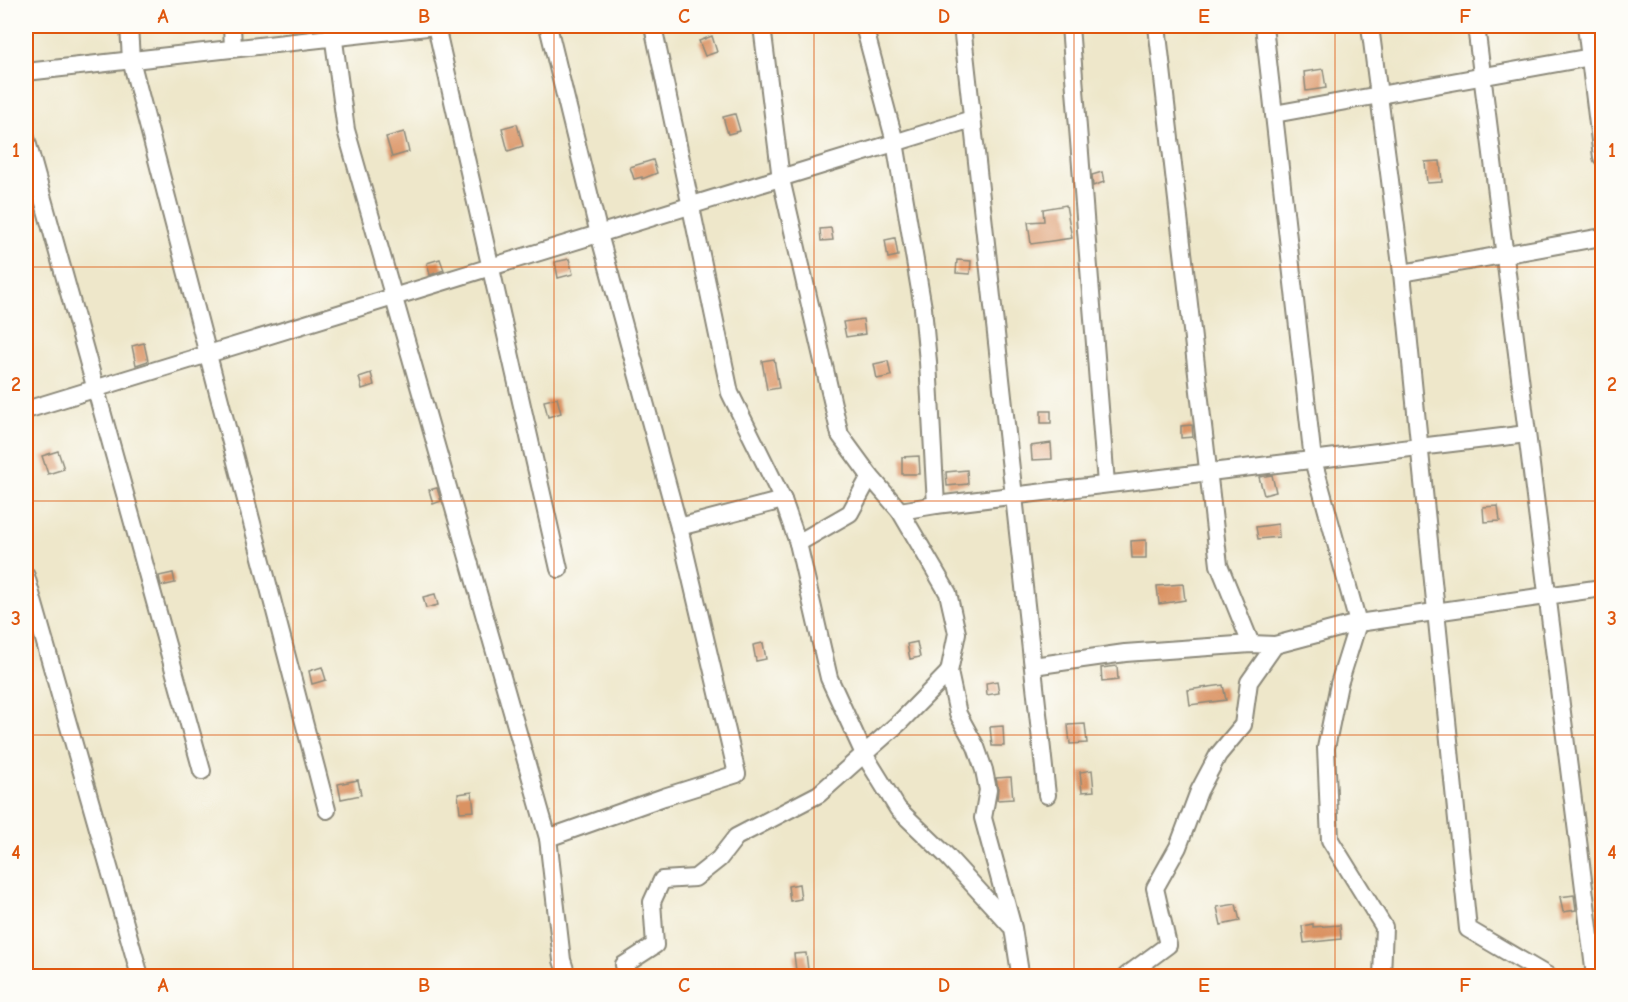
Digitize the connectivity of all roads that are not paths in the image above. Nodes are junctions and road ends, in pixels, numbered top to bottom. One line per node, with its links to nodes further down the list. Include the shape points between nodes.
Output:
1 (129, 26): 18 (street)
2 (232, 26): 16 (street)
3 (436, 26): 15 (street); 32 (street)
4 (548, 26): 29 (street)
5 (653, 26): 28 (street)
6 (762, 26): 27 (street)
7 (864, 26): 25 (street)
8 (962, 26): 23 (street)
9 (1070, 26): 43 (street)
10 (1157, 26): 41 (street)
11 (1264, 26): 22 (street)
12 (1370, 26): 21 (street)
13 (1476, 26): 20 (street)
14 (1586, 26): 17 (street)
15 (333, 31): 16 (street); 34 (street, via 346,130)
16 (233, 48): 18 (street)
17 (1596, 56): 20 (street); 26 (street)
18 (131, 60): 19 (street); 35 (street)
19 (26, 72)
20 (1482, 77): 21 (street); 31 (street)
21 (1378, 96): 22 (street); 33 (street)
22 (1274, 114): 40 (street)
23 (972, 119): 25 (street); 44 (street)
24 (26, 138): 36 (street)
25 (895, 142): 27 (street); 46 (street, via 923,308)
26 (1602, 157)
27 (781, 179): 28 (street); 42 (street, via 840,435)
28 (691, 206): 29 (street); 45 (street, via 730,393)
29 (598, 234): 32 (street); 48 (street)
30 (1602, 237): 31 (street)
31 (1504, 255): 33 (street); 38 (street)
32 (491, 267): 34 (street); 50 (street)
33 (1402, 273): 39 (street)
34 (394, 297): 35 (street); 64 (street)
35 (207, 354): 36 (street); 63 (street)
36 (95, 388): 37 (street); 61 (street)
37 (26, 410)
38 (1527, 434): 39 (street); 53 (street)
39 (1419, 447): 40 (street); 54 (street)
40 (1313, 460): 41 (street); 55 (street)
41 (1208, 472): 43 (street); 56 (street, via 1219,565)
42 (870, 476): 47 (street); 49 (street, via 850,513)
43 (1106, 484): 44 (street)
44 (1014, 495): 46 (street); 58 (street)
45 (783, 500): 48 (street); 49 (street)
46 (936, 505): 47 (street)
47 (900, 511): 59 (street, via 948,593 957,633)
48 (679, 526): 64 (street, via 737,774)
49 (798, 543): 60 (street, via 829,678)
50 (559, 569)
51 (26, 576): 67 (street)
52 (1602, 588): 53 (street)
53 (1548, 595): 54 (street); 73 (street)
54 (1436, 611): 55 (street); 72 (street, via 1468,929)
55 (1358, 623): 57 (street); 71 (street, via 1339,684 1326,748 1330,840 1384,927)
56 (1251, 644): 57 (street); 58 (street, via 1125,653)
57 (1275, 645): 70 (street, via 1249,682 1243,725 1218,755 1199,791 1178,847 1155,888 1168,945)
58 (1033, 666): 62 (street)
59 (949, 672): 60 (street); 65 (street, via 958,714 984,770 988,790 983,818)
60 (864, 754): 65 (street, via 898,809); 69 (street, via 819,794 736,837 719,859 695,879 662,880 652,902 655,945 624,965)
61 (202, 771)
62 (1047, 795)
63 (327, 810)
64 (548, 838): 68 (street)
65 (1013, 928): 66 (street)
66 (1020, 973)
67 (140, 976)
68 (567, 976)
69 (627, 976)
70 (1126, 976)
71 (1382, 976)
72 (1548, 976)
73 (1595, 976)

